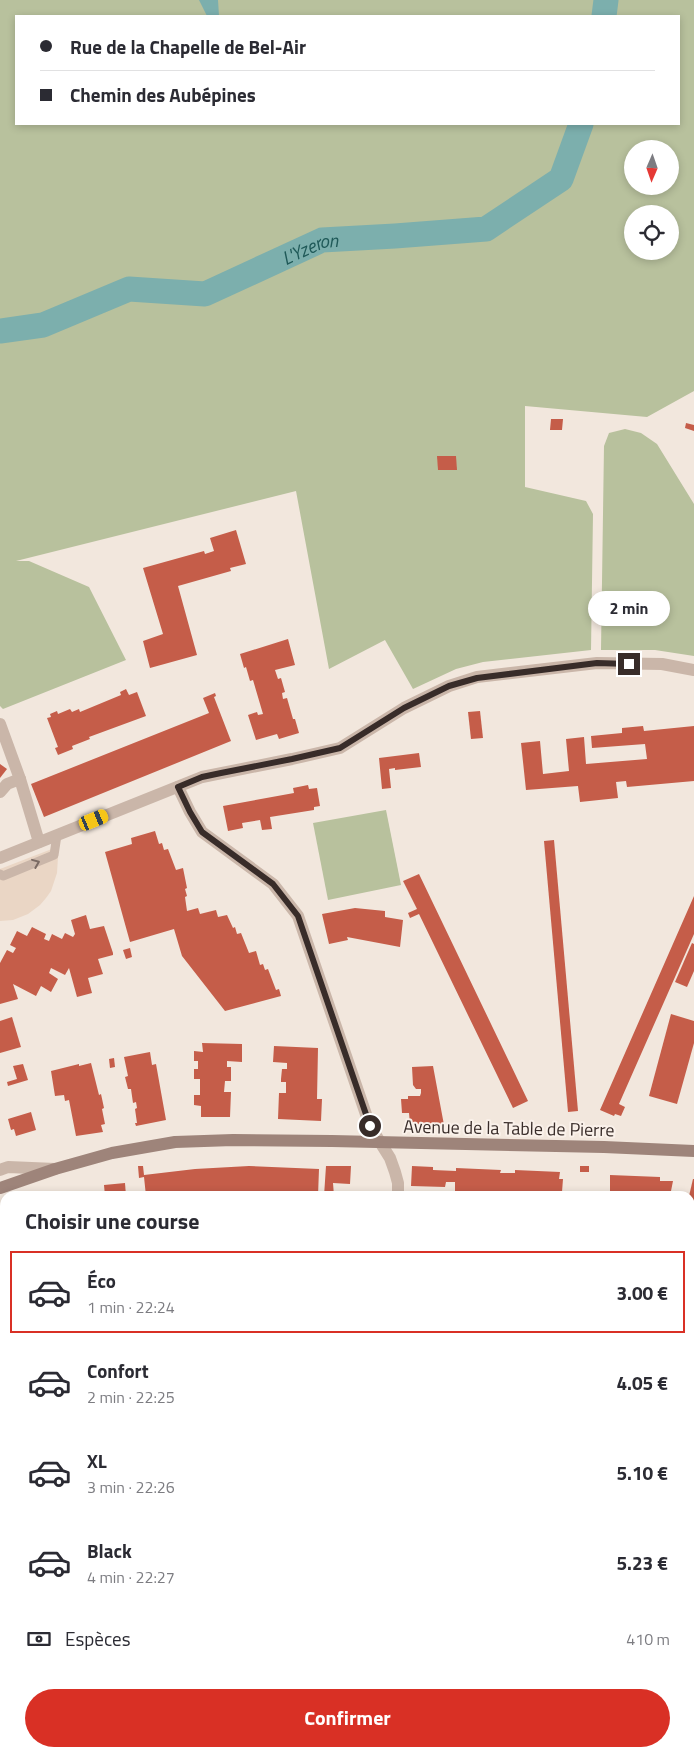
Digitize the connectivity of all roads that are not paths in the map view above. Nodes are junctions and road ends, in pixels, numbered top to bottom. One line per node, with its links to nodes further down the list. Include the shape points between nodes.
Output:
1 (694, 670): 4 (street, via 662,664 597,663 477,678 449,686 404,708 340,748 202,777)
2 (0, 724): 3 (street)
3 (20, 779): 5 (street, via 7,784); 7 (street)
4 (178, 787): 6 (street); 10 (street, via 202,832 273,884 298,916 363,1108)
5 (0, 792)
6 (57, 835): 7 (street); 9 (lane, one-way to 6, via 3,876 54,856)
7 (39, 842): 8 (street)
8 (0, 858)
9 (0, 874)
10 (380, 1142): 11 (main road, Avenue de la Table de Pierre); 12 (main road, Avenue de la Table de Pierre, via 175,1142 112,1153); 15 (street, via 390,1158)
11 (694, 1151)
12 (55, 1169): 13 (street, via 8,1167); 14 (main road, Avenue de la Table de Pierre)
13 (0, 1170)
14 (0, 1188)
15 (398, 1191)

